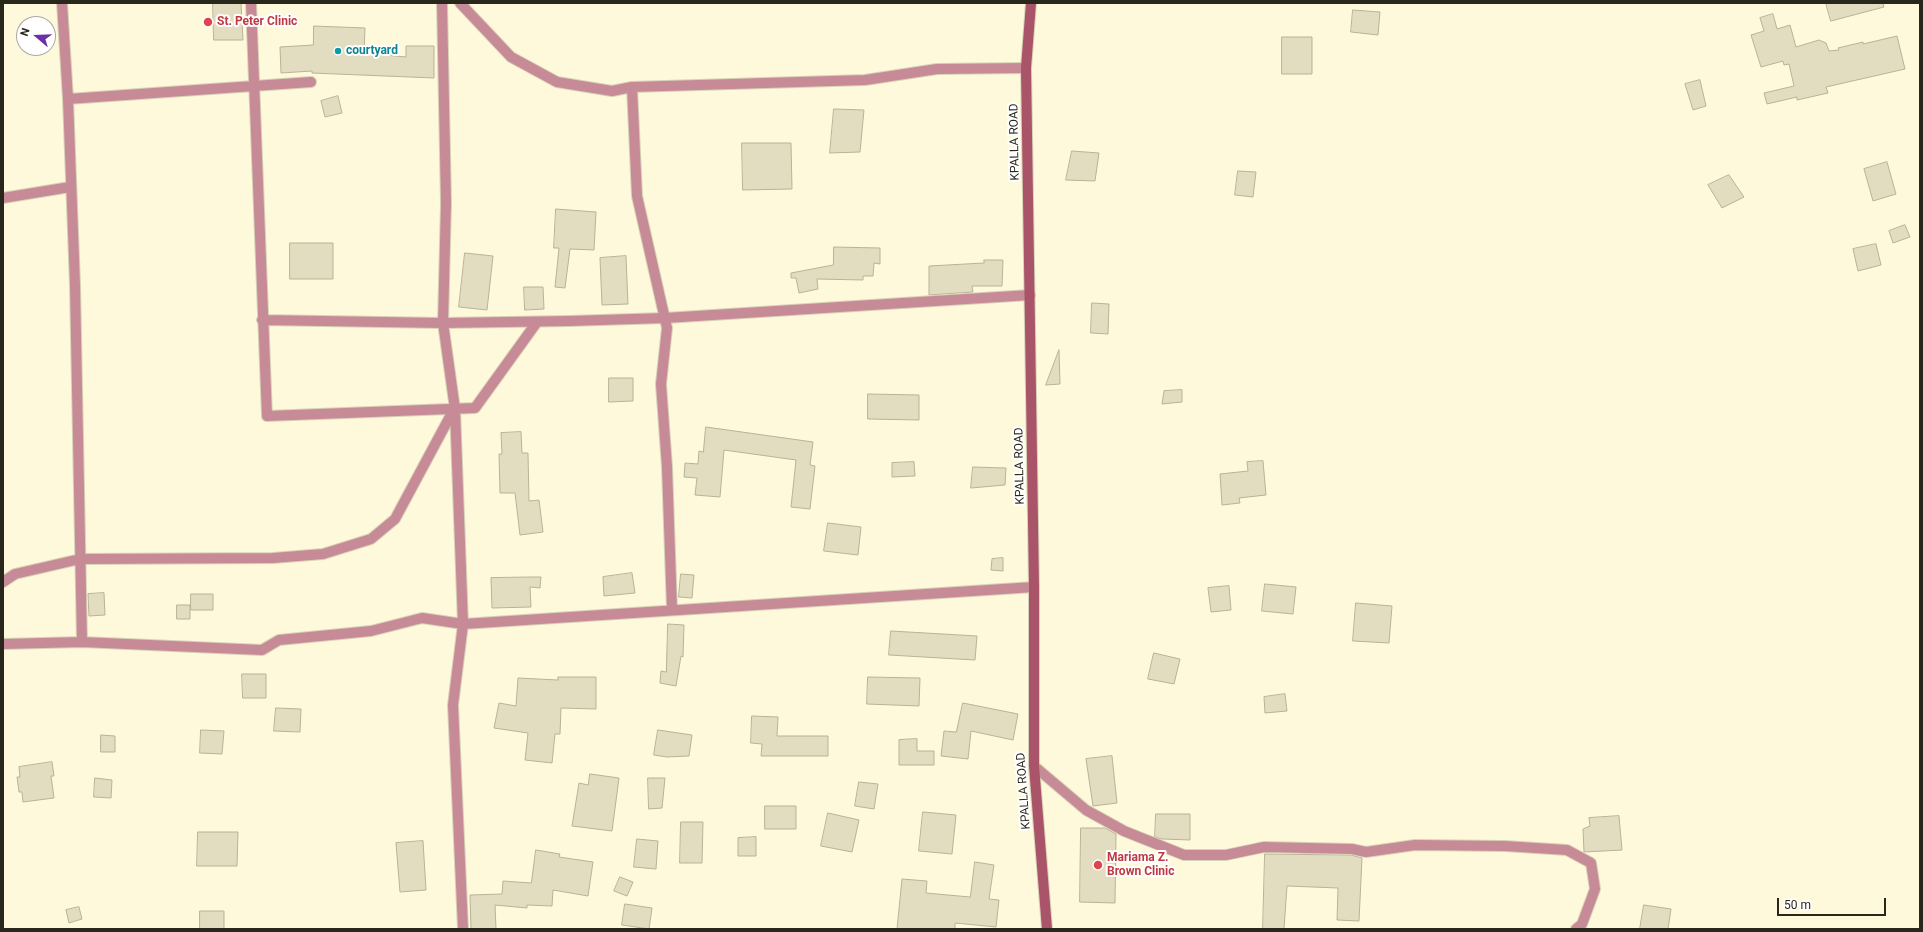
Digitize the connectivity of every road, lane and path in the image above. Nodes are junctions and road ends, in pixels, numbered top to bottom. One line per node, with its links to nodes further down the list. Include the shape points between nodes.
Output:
1 (62, 3): 10 (street)
2 (251, 3): 8 (street)
3 (442, 3): 17 (street, via 446,203)
4 (460, 3): 9 (street, via 511,57 557,82 612,91)
5 (1031, 3): 6 (street, KPALLA ROAD)
6 (1026, 68): 9 (street, via 937,69 865,80); 13 (street, KPALLA ROAD)
7 (311, 82): 8 (street)
8 (254, 86): 10 (street); 15 (street)
9 (632, 87): 14 (street, via 637,196)
10 (68, 99): 11 (street)
11 (70, 188): 12 (street); 19 (street, via 75,285)
12 (3, 198)
13 (1030, 295): 14 (street); 21 (street, KPALLA ROAD)
14 (665, 318): 16 (street); 22 (street, via 667,328 661,384)
15 (262, 320): 17 (street); 18 (street, via 267,416)
16 (537, 322): 17 (street); 18 (street, via 475,408)
17 (443, 323): 18 (street)
18 (454, 409): 19 (street, via 395,519 371,539 323,554); 23 (street)
19 (80, 559): 20 (street, via 15,574); 24 (street)
20 (3, 582)
21 (1034, 587): 22 (street); 26 (street, KPALLA ROAD)
22 (672, 610): 23 (street)
23 (463, 624): 24 (street, via 422,618 371,631 279,640 262,650); 27 (street, via 453,705)
24 (82, 642): 25 (street)
25 (3, 644)
26 (1034, 766): 28 (street, KPALLA ROAD); 29 (street, via 1086,810 1124,831 1184,855 1226,855 1264,847 1352,849 1366,852 1415,845 1567,850 1592,863 1595,889 1582,924)
27 (463, 929)
28 (1047, 929)
29 (1576, 929)

